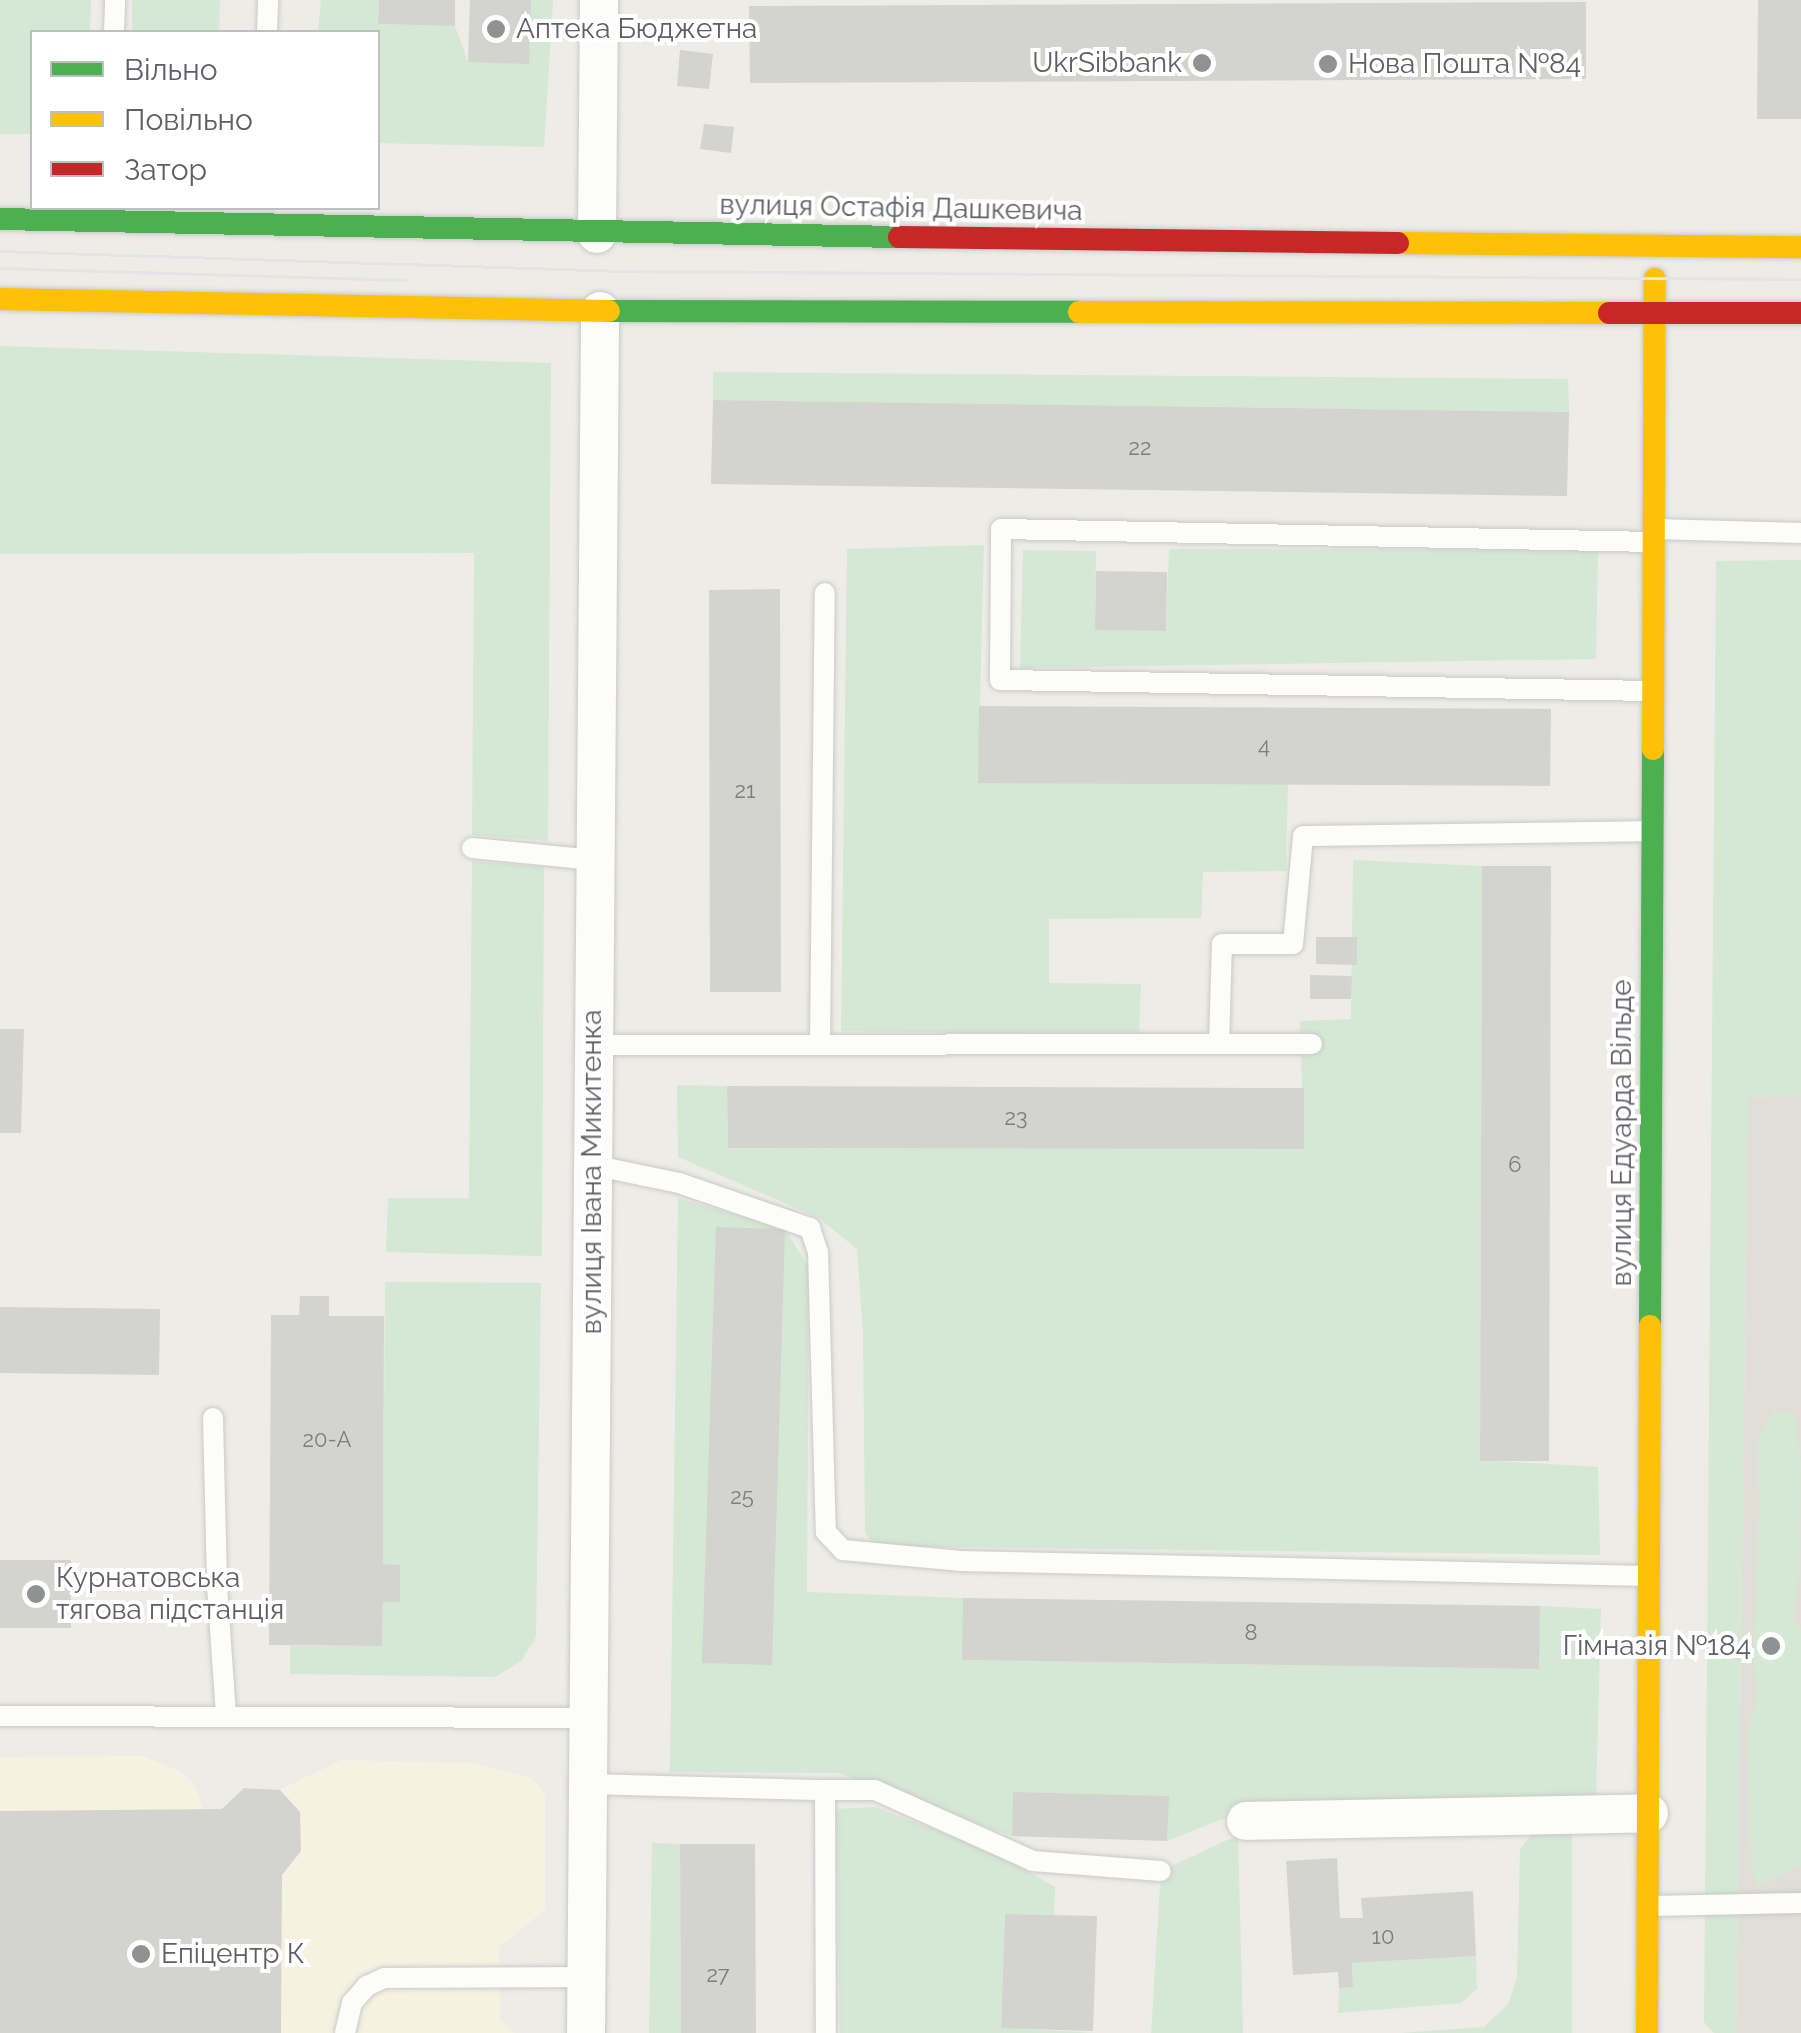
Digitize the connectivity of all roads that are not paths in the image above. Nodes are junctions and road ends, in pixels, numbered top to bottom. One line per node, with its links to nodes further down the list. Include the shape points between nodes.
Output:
1 (115, 0): 4 (lane)
2 (268, 0): 5 (lane)
3 (599, 0): 9 (street)
4 (114, 30)
5 (267, 30)
6 (123, 215): 7 (street, вулиця Остафія Дашкевича); 8 (street, вулиця Остафія Дашкевича)
7 (258, 218): 9 (street, вулиця Остафія Дашкевича)
8 (0, 219)
9 (597, 234): 10 (street, вулиця Остафія Дашкевича)
10 (1656, 247): 11 (street, вулиця Остафія Дашкевича); 14 (street, вулиця Едуарда Вільде)
11 (1801, 247)
12 (0, 299): 13 (street)
13 (600, 311): 14 (street); 22 (street, вулиця Івана Микитенка)
14 (1655, 313): 15 (street); 17 (street, вулиця Едуарда Вільде)
15 (1801, 313)
16 (1801, 534): 17 (lane)
17 (1654, 536): 19 (street, вулиця Едуарда Вільде); 19 (lane, via 1001,529 1000,680)
18 (825, 593): 25 (lane)
19 (1654, 691): 20 (street, вулиця Едуарда Вільде)
20 (1653, 831): 23 (lane, via 1303,836 1294,944 1222,944); 29 (street, вулиця Едуарда Вільде)
21 (472, 848): 22 (lane)
22 (594, 860): 26 (street, вулиця Івана Микитенка)
23 (1218, 1044): 24 (lane); 25 (lane)
24 (1312, 1044)
25 (820, 1045): 26 (lane)
26 (593, 1046): 27 (street, вулиця Івана Микитенка)
27 (592, 1165): 29 (lane, via 679,1183 810,1228 818,1252 826,1532 843,1550 961,1562); 32 (street, вулиця Івана Микитенка)
28 (214, 1418): 30 (lane)
29 (1650, 1576): 35 (street, вулиця Едуарда Вільде)
30 (226, 1715): 31 (lane); 32 (lane)
31 (0, 1716)
32 (588, 1718): 33 (street, вулиця Івана Микитенка)
33 (588, 1784): 34 (lane); 40 (street, вулиця Івана Микитенка)
34 (825, 1790): 37 (lane, via 875,1790 1033,1861); 44 (lane)
35 (1650, 1813): 36 (street); 39 (street, вулиця Едуарда Вільде)
36 (1246, 1821)
37 (1161, 1870)
38 (1801, 1903): 39 (lane)
39 (1648, 1906): 41 (street, вулиця Едуарда Вільде)
40 (586, 1977): 42 (lane, via 384,1978 352,2003); 43 (street, вулиця Івана Микитенка)
41 (1649, 2029)
42 (345, 2033)
43 (586, 2033)
44 (826, 2033)

